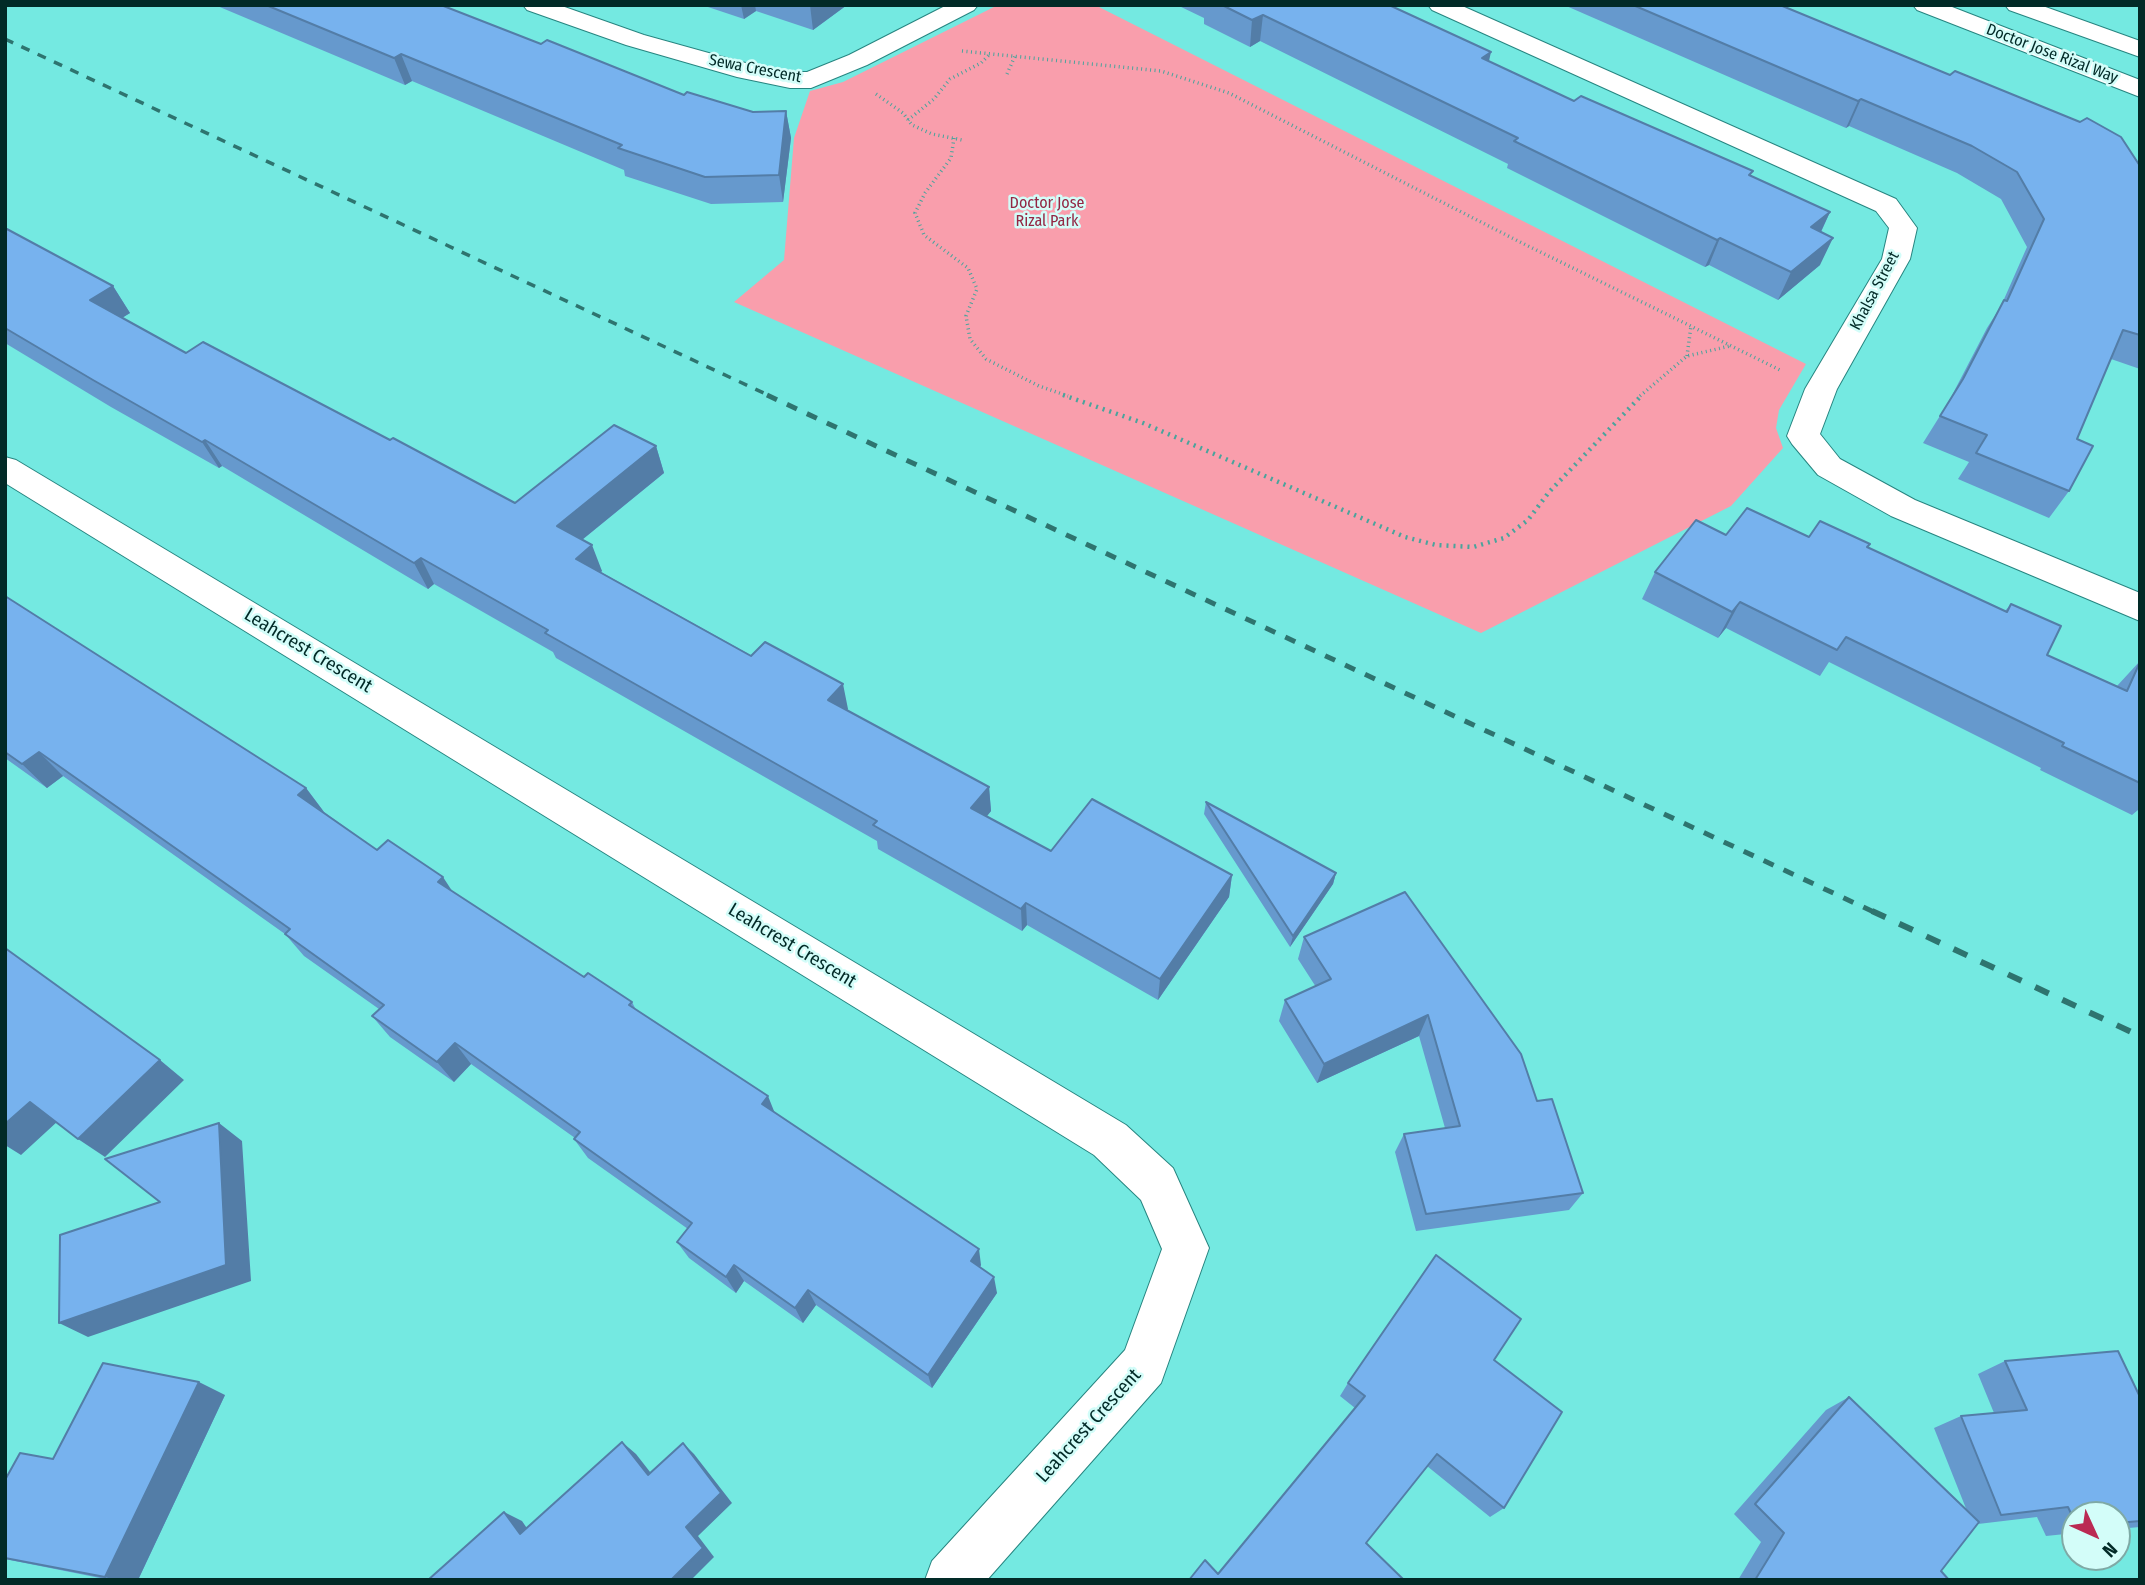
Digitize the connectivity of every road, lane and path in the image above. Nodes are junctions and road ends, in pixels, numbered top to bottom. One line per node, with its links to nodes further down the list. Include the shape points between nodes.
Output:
1 (535, 5): 13 (street, Sewa Crescent, via 737,69 811,80)
2 (967, 5): 8 (street, Sewa Crescent)
3 (1440, 5): 22 (street, Khalsa Street, via 1886,205 1903,228 1896,259)
4 (1924, 5): 9 (street, Doctor Jose Rizal Way)
5 (2017, 5): 7 (street, Doctor Jose Rizal Way)
6 (2078, 5): 7 (street)
7 (2057, 19): 9 (street); 10 (street, Doctor Jose Rizal Way)
8 (918, 29): 11 (path, via 945,47); 13 (street, Sewa Crescent)
9 (2028, 45): 15 (street, Doctor Jose Rizal Way)
10 (2140, 50)
11 (990, 53): 12 (path); 16 (path, via 950,79)
12 (1015, 55): 14 (path); 19 (path, via 1161,71 1229,93)
13 (836, 69): 16 (path)
14 (1007, 74)
15 (2140, 89)
16 (908, 120): 17 (path, via 932,134)
17 (954, 138): 18 (path); 21 (path, via 951,158 915,213 924,234 968,268 977,289 966,316 970,339 986,359 1039,386 1143,423 1405,537 1473,547 1504,538 1528,520 1638,398)
18 (962, 140)
19 (1690, 326): 20 (path); 21 (path)
20 (1730, 346): 21 (path); 22 (path)
21 (1687, 356)
22 (1821, 389): 24 (street, Khalsa Street, via 1803,436 1829,467 1903,508)
23 (5, 468): 25 (street, Leahcrest Crescent, via 1110,1140 1157,1184 1186,1248 1144,1366)
24 (2140, 608)
25 (951, 1580)

